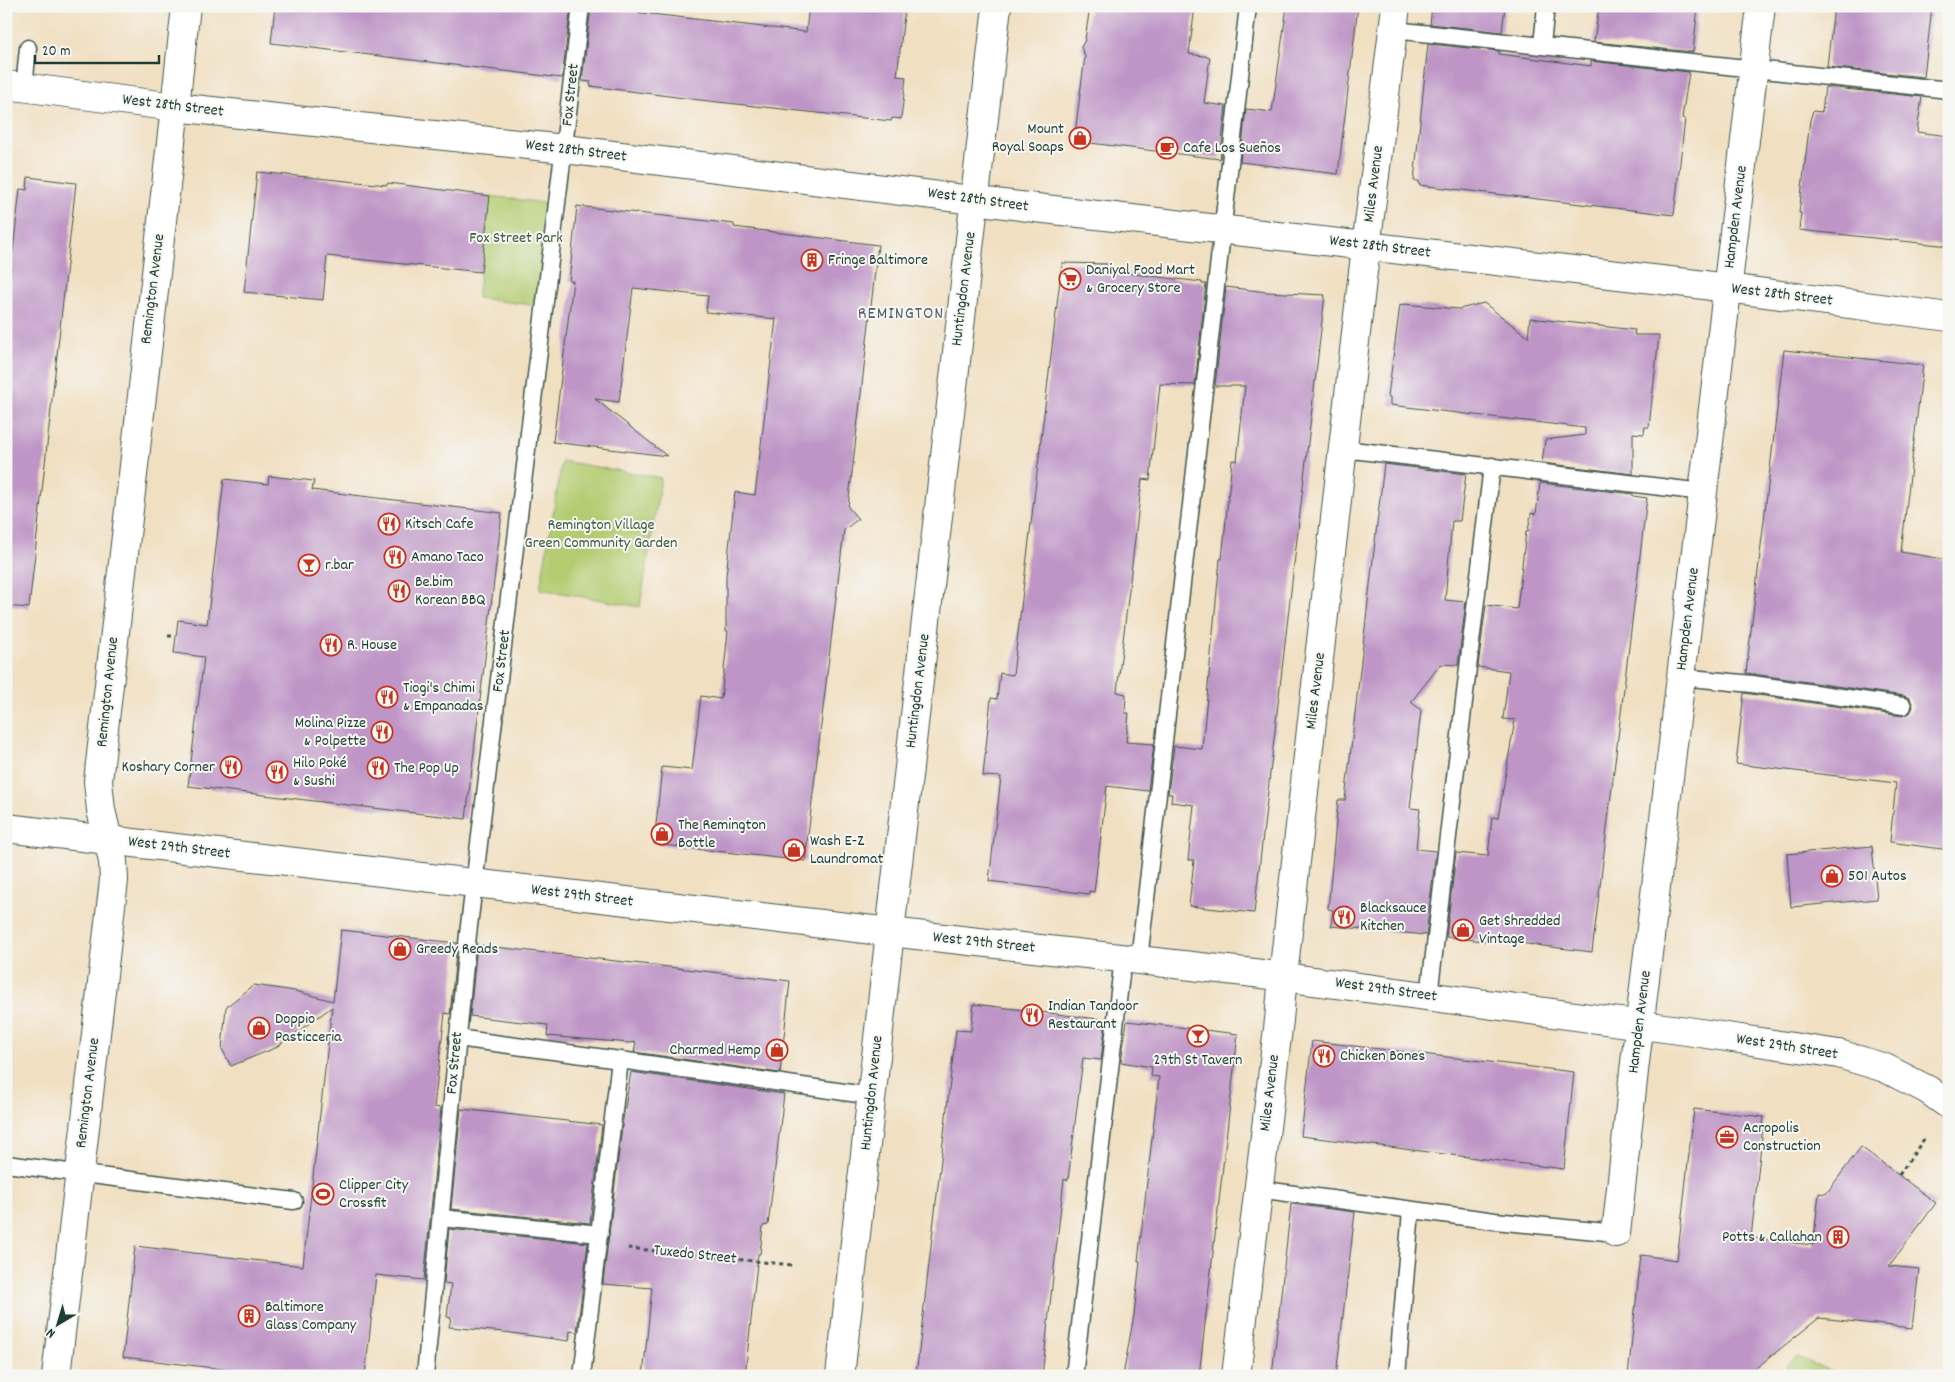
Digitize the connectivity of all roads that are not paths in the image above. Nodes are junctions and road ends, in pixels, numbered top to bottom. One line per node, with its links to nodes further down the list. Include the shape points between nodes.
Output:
1 (186, 6): 13 (main road, Remington Avenue)
2 (581, 6): 14 (lane, Fox Street)
3 (996, 6): 15 (main road, Huntingdon Avenue)
4 (1248, 6): 16 (lane)
5 (1546, 6): 8 (lane)
6 (1761, 6): 10 (main road, Hampden Avenue)
7 (1395, 18): 8 (lane); 17 (main road, Miles Avenue)
8 (1542, 45): 10 (lane)
9 (28, 48): 11 (lane)
10 (1754, 68): 12 (lane); 18 (main road, Hampden Avenue)
11 (15, 86): 13 (main road, West 28th Street)
12 (1949, 90)
13 (175, 107): 14 (main road, West 28th Street); 26 (main road, Remington Avenue, via 98,781)
14 (565, 149): 15 (main road, West 28th Street); 27 (lane, Fox Street)
15 (974, 200): 16 (main road, West 28th Street); 28 (main road, Huntingdon Avenue)
16 (1222, 230): 17 (main road, West 28th Street); 29 (lane)
17 (1367, 245): 18 (main road, West 28th Street); 20 (main road, Miles Avenue)
18 (1728, 288): 19 (main road, West 28th Street); 22 (main road, Hampden Avenue)
19 (1949, 317)
20 (1344, 449): 21 (lane); 30 (main road, Miles Avenue)
21 (1492, 466): 22 (lane); 31 (lane)
22 (1703, 492): 23 (main road, Hampden Avenue)
23 (1681, 677): 24 (lane); 32 (main road, Hampden Avenue)
24 (1903, 706)
25 (6, 828): 26 (main road, West 29th Street)
26 (108, 840): 27 (main road, West 29th Street); 38 (main road, Remington Avenue, via 114,880)
27 (475, 883): 28 (main road, West 29th Street); 33 (lane, Fox Street)
28 (890, 932): 29 (main road, West 29th Street); 35 (main road, Huntingdon Avenue)
29 (1131, 959): 30 (main road, West 29th Street); 49 (lane)
30 (1283, 976): 31 (main road, West 29th Street); 39 (main road, Miles Avenue)
31 (1429, 996): 32 (main road, West 29th Street)
32 (1639, 1025): 36 (main road, West 29th Street, via 1839,1054 1885,1068); 43 (main road, Hampden Avenue)
33 (457, 1038): 34 (lane); 42 (lane, Fox Street)
34 (620, 1060): 35 (lane); 44 (lane)
35 (872, 1096): 48 (main road, Huntingdon Avenue)
36 (1949, 1105)
37 (6, 1164): 38 (lane)
38 (79, 1173): 40 (lane); 45 (main road, Remington Avenue)
39 (1258, 1189): 41 (lane); 50 (main road, Miles Avenue)
40 (294, 1201)
41 (1411, 1211): 43 (lane); 51 (lane)
42 (440, 1218): 44 (lane); 46 (lane, Fox Street)
43 (1616, 1233)
44 (599, 1240): 47 (lane)
45 (56, 1376)
46 (426, 1376)
47 (582, 1376)
48 (840, 1376)
49 (1074, 1376)
50 (1236, 1376)
51 (1397, 1376)

